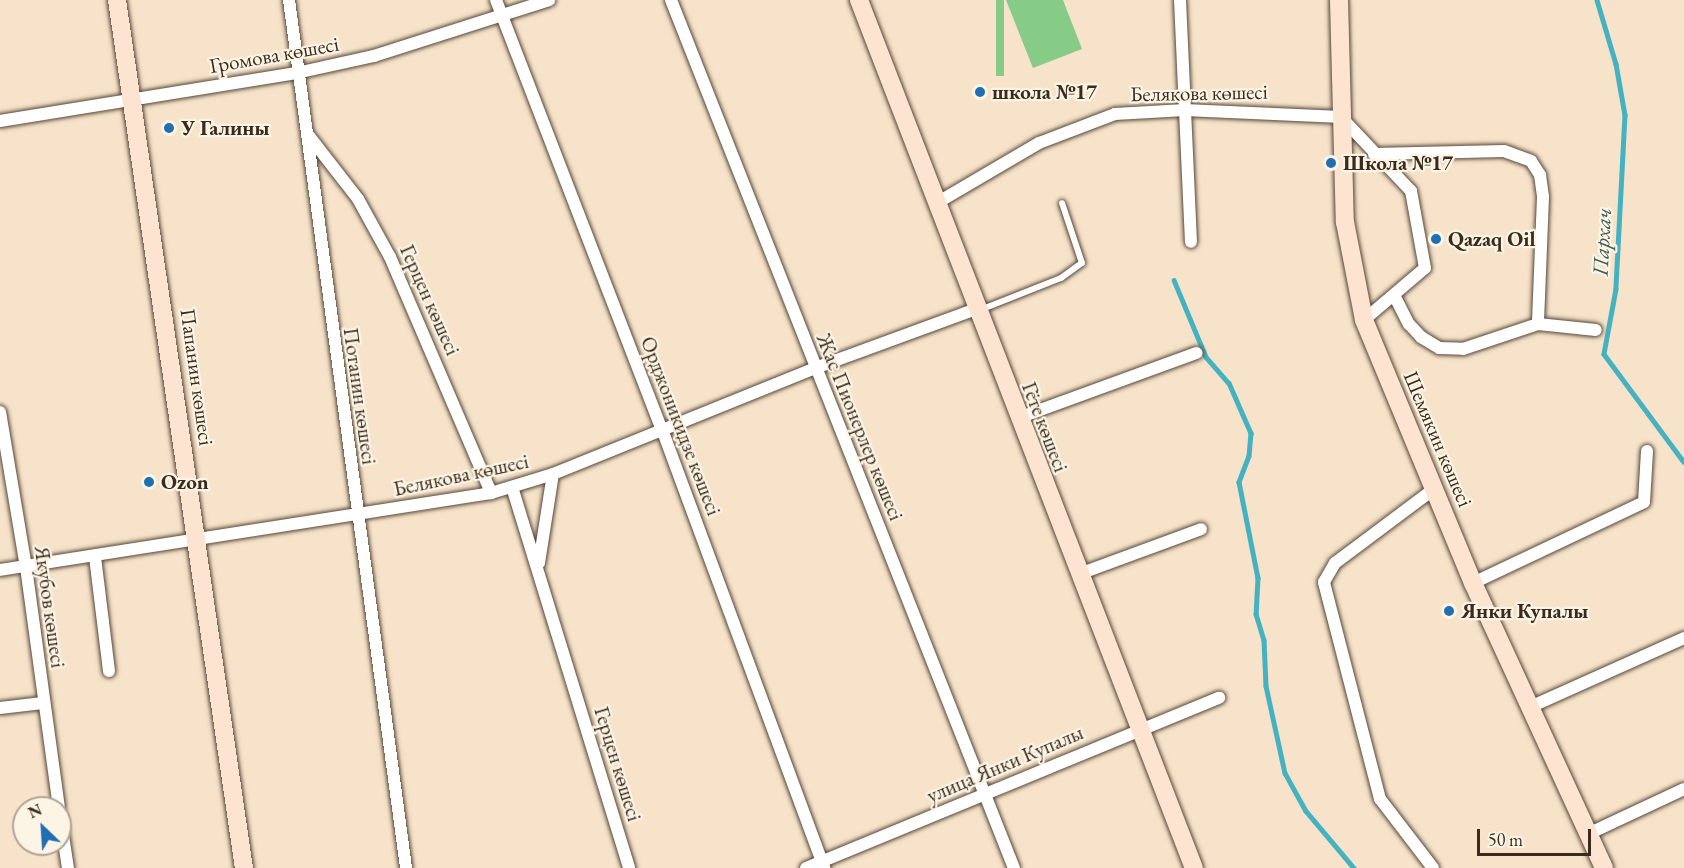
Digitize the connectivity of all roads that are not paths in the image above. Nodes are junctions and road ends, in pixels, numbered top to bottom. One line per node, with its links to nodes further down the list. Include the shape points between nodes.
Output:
1 (117, 0): 11 (main road, Папанин көшесі)
2 (289, 0): 10 (street, Потанин көшесі)
3 (496, 0): 9 (street, Орджоникидзе көшесі)
4 (549, 0): 9 (street, Громова көшесі)
5 (671, 0): 26 (street, Жас Пионерлер көшесі)
6 (859, 0): 18 (main road, Гёте көшесі)
7 (1180, 0): 12 (street)
8 (1340, 0): 13 (main road, Шемякин көшесі)
9 (502, 17): 10 (street, Громова көшесі, via 374,56); 29 (street, Орджоникидзе көшесі)
10 (302, 72): 11 (street, Громова көшесі); 15 (street, Потанин көшесі)
11 (134, 99): 14 (street, Громова көшесі); 37 (main road, Папанин көшесі)
12 (1185, 110): 13 (street, Белякова көшесі); 18 (street, Белякова көшесі, via 1115,114 1040,143); 19 (street)
13 (1341, 117): 16 (street); 22 (main road, Шемякин көшесі, via 1345,222)
14 (0, 121)
15 (309, 136): 34 (street, Герцен көшесі, via 358,199 390,257); 35 (street, Потанин көшесі, via 310,174)
16 (1374, 154): 20 (street, via 1411,191 1425,268); 23 (street, via 1504,151 1531,161 1540,175 1543,197)
17 (1062, 203): 21 (lane, via 1082,263 1061,278)
18 (935, 204): 21 (main road, Гёте көшесі)
19 (1191, 242)
20 (1394, 295): 22 (street); 23 (street, via 1409,324 1439,348 1463,349)
21 (976, 310): 26 (street, Белякова көшесі); 28 (main road, Гёте көшесі)
22 (1364, 320): 33 (main road, Шемякин көшесі)
23 (1538, 324): 24 (street)
24 (1596, 330)
25 (1197, 353): 28 (street)
26 (815, 368): 29 (street, Белякова көшесі); 52 (street, Жас Пионерлер көшесі)
27 (0, 414): 39 (street, Якубов көшесі)
28 (1018, 418): 42 (main road, Гёте көшесі)
29 (663, 432): 31 (street, Белякова көшесі); 55 (street, Орджоникидзе көшесі)
30 (1647, 452): 43 (street, via 1644,502)
31 (553, 474): 32 (street, Белякова көшесі); 40 (street)
32 (512, 487): 34 (street, Белякова көшесі); 40 (street, Герцен көшесі)
33 (1434, 489): 43 (main road, Шемякин көшесі); 62 (street, via 1335,563 1324,582 1380,799)
34 (491, 493): 35 (street, Белякова көшесі)
35 (357, 517): 37 (street, Белякова көшесі); 57 (street, Потанин көшесі)
36 (1201, 529): 42 (street)
37 (198, 540): 38 (street, Белякова көшесі); 56 (main road, Папанин көшесі)
38 (95, 557): 39 (street, Белякова көшесі); 45 (street)
39 (26, 567): 41 (street, Белякова көшесі); 47 (street, Якубов көшесі)
40 (538, 567): 58 (street, Герцен көшесі)
41 (0, 570)
42 (1079, 574): 50 (main road, Гёте көшесі)
43 (1473, 583): 48 (main road, Шемякин көшесі)
44 (1684, 638): 48 (street)
45 (109, 671)
46 (1219, 698): 50 (street, улица Янки Купалы)
47 (43, 703): 49 (street); 53 (street, Якубов көшесі)
48 (1530, 707): 54 (main road, Шемякин көшесі)
49 (0, 708)
50 (1139, 729): 52 (street, улица Янки Купалы); 61 (main road, Гёте көшесі)
51 (1684, 789): 54 (street)
52 (985, 795): 55 (street, улица Янки Купалы); 60 (street, Жас Пионерлер көшесі)
53 (57, 796)
54 (1588, 834): 63 (main road, Шемякин көшесі)
55 (823, 865): 59 (street, улица Янки Купалы)
56 (244, 868)
57 (406, 868)
58 (629, 868)
59 (806, 868)
60 (1014, 868)
61 (1194, 868)
62 (1433, 868)
63 (1604, 868)

